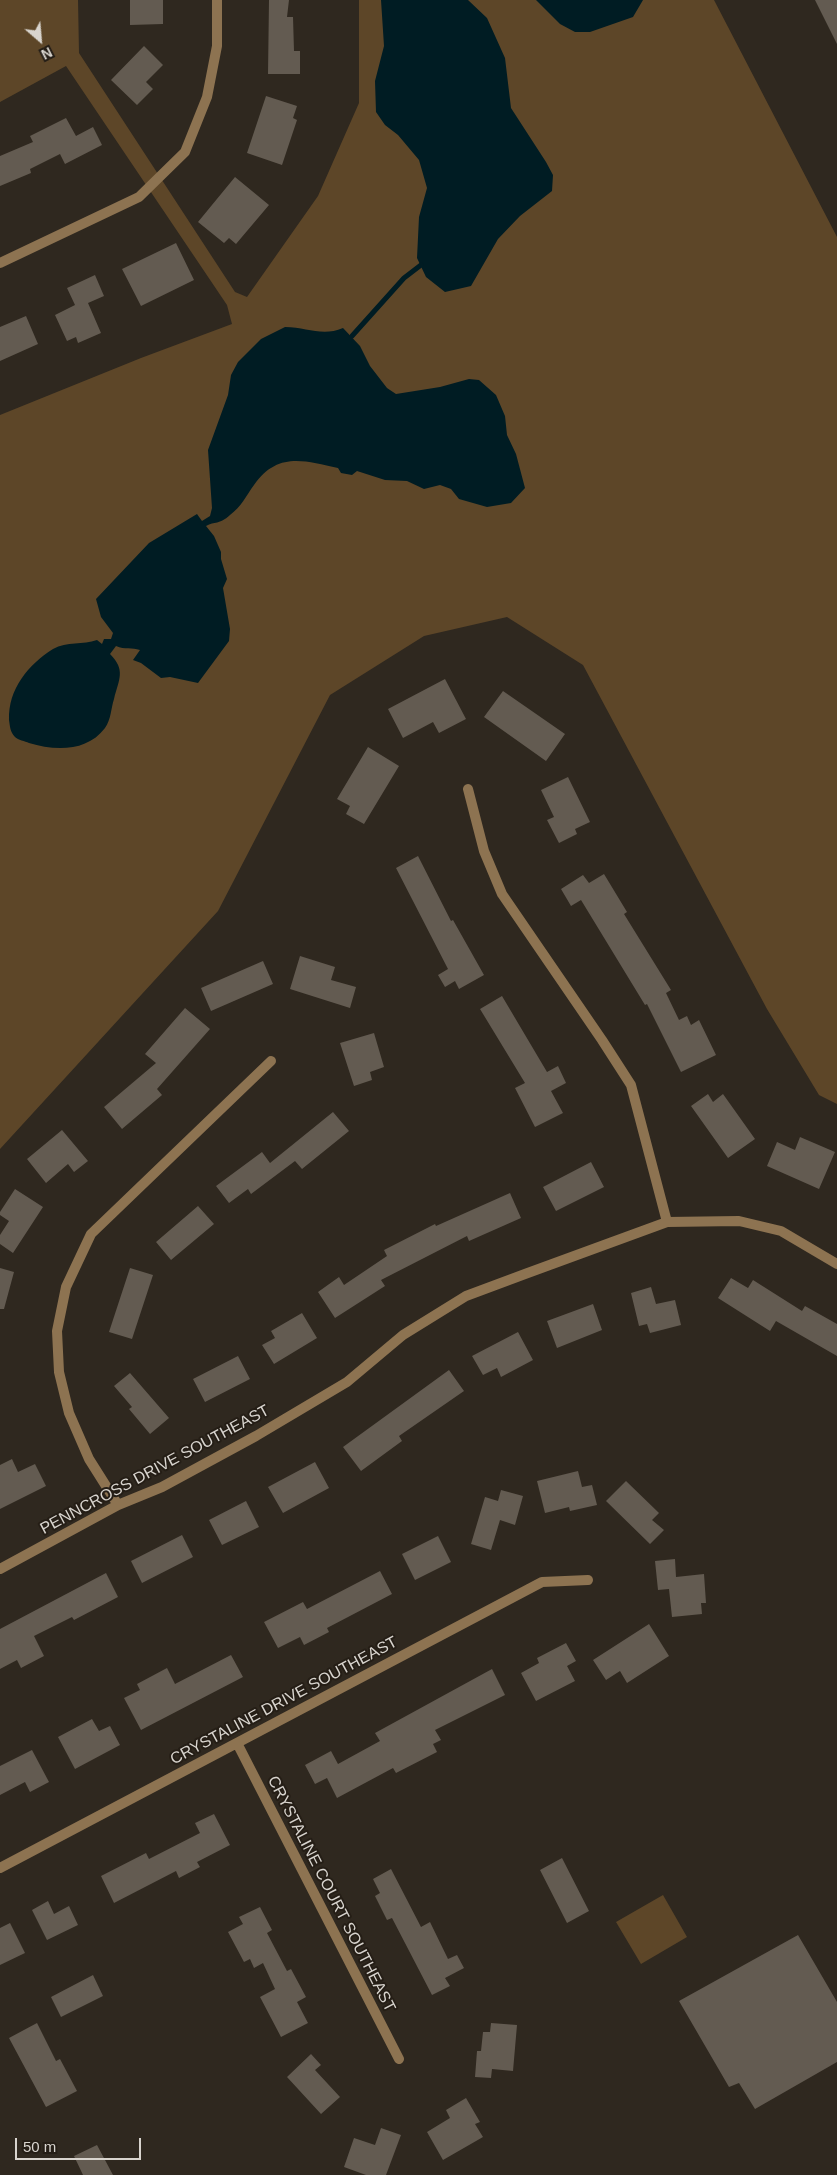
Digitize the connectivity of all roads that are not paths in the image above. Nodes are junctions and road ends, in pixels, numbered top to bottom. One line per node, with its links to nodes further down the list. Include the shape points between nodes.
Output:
1 (217, 0): 2 (street, via 217,46 207,97 185,152 139,197)
2 (0, 263)
3 (468, 789): 5 (street, via 484,851 502,894 631,1085)
4 (271, 1060): 7 (street, via 91,1234 66,1287 57,1331 59,1372 69,1413 88,1459)
5 (667, 1222): 6 (street, PENNCROSS DRIVE SOUTHEAST, via 739,1221 781,1231); 7 (street, PENNCROSS DRIVE SOUTHEAST, via 466,1296 404,1335 347,1382 170,1483)
6 (837, 1264)
7 (118, 1505): 8 (street, PENNCROSS DRIVE SOUTHEAST)
8 (0, 1569)
9 (588, 1580): 10 (street, CRYSTALINE DRIVE SOUTHEAST, via 542,1582)
10 (237, 1743): 11 (street, CRYSTALINE DRIVE SOUTHEAST); 12 (street, CRYSTALINE COURT SOUTHEAST)
11 (0, 1868)
12 (399, 2059)

